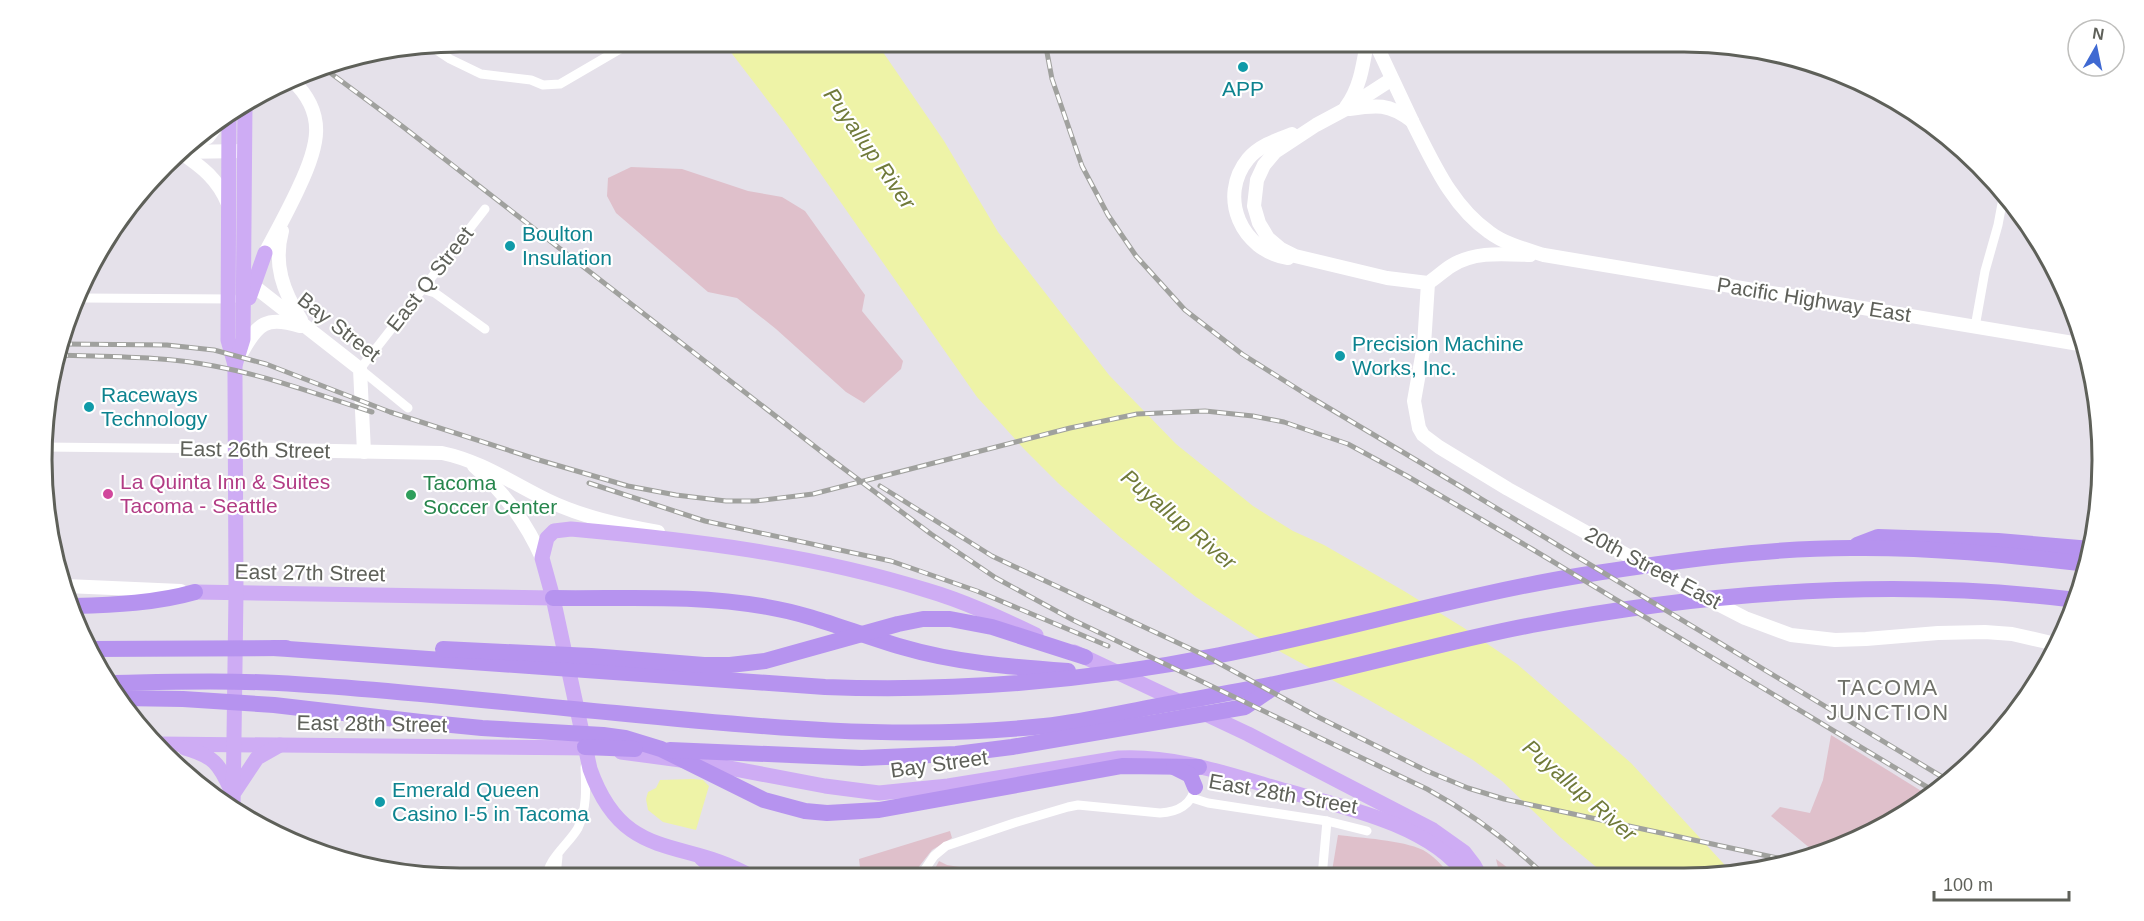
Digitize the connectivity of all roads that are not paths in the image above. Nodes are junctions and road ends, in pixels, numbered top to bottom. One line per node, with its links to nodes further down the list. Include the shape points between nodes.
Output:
1 (615, 52): 4 (street, via 560,84 543,85 481,74)
2 (1365, 52): 7 (street, via 1361,76)
3 (1380, 52): 5 (street)
4 (441, 53)
5 (1392, 79): 7 (street); 9 (street)
6 (298, 87): 16 (street, via 310,104 316,134 314,154)
7 (1344, 110): 9 (street, via 1386,107); 11 (street)
8 (243, 115): 12 (main road)
9 (1413, 122): 20 (street, via 1442,179 1464,211 1490,234)
10 (231, 123): 12 (main road)
11 (1316, 125): 21 (street, via 1269,158 1254,189 1256,215 1263,231 1281,249); 21 (street, via 1256,151 1243,166 1234,193 1240,225 1254,243 1275,256)
12 (236, 151): 13 (street); 15 (main road); 22 (main road)
13 (194, 152)
14 (187, 158): 15 (street, via 213,178)
15 (228, 204): 26 (main road)
16 (291, 205): 19 (street); 28 (street, via 279,243 279,269)
17 (2002, 205): 29 (street)
18 (485, 209): 24 (street, East Q Street)
19 (265, 253): 22 (main road)
20 (1544, 255): 23 (street, via 1471,257); 29 (street, Pacific Highway East)
21 (1303, 259): 23 (street)
22 (248, 281): 27 (main road); 28 (street, Bay Street)
23 (1428, 283): 51 (street, 20th Street East, via 1424,345 1414,401 1419,428 1439,447 1508,489 1745,618 1791,635 1835,640 1985,632)
24 (422, 289): 30 (street, via 435,293); 33 (street, East Q Street)
25 (87, 298): 26 (street)
26 (228, 298): 27 (street, via 239,302); 32 (main road, via 228,340)
27 (243, 318): 32 (main road, via 243,339)
28 (305, 327): 32 (street, via 282,321 264,323 254,331); 33 (street, Bay Street)
29 (1975, 327): 31 (street, Pacific Highway East)
30 (485, 329)
31 (2074, 343)
32 (235, 365): 36 (main road)
33 (360, 369): 34 (street, Bay Street); 37 (street)
34 (408, 408)
35 (52, 447): 36 (street, East 26th Street)
36 (234, 449): 37 (street, East 26th Street); 46 (main road)
37 (364, 452): 38 (street, East 26th Street, via 442,453)
38 (466, 459): 39 (street, via 580,513); 43 (street, via 516,512)
39 (728, 545): 43 (main road, via 558,530 547,538); 53 (main road, via 926,590)
40 (1850, 548): 41 (highway, via 1878,537); 42 (highway, via 1994,554); 55 (highway, via 1766,553 1583,575 1224,654)
41 (2082, 548)
42 (2079, 563)
43 (543, 565): 47 (main road, via 541,580 531,590); 48 (main road)
44 (72, 586): 45 (street, East 27th Street)
45 (195, 592): 46 (main road, East 27th Street); 50 (highway)
46 (236, 593): 47 (main road, East 27th Street); 59 (main road)
47 (508, 597): 48 (main road, East 27th Street)
48 (553, 598): 55 (highway, via 712,600 766,606 828,621 901,647 964,661); 63 (main road)
49 (2067, 599): 57 (highway, via 1985,591 1848,588 1700,600 1534,625)
50 (79, 606)
51 (2048, 642)
52 (99, 649): 54 (highway, via 436,648)
53 (1085, 657): 54 (highway, via 992,627 950,619 923,619 751,663); 79 (main road, via 1248,734 1433,830 1464,852)
54 (593, 663): 55 (highway, via 825,687 890,689 1053,681)
55 (1108, 674)
56 (118, 683): 57 (highway, via 276,683 767,728 895,732 1045,726)
57 (1281, 683): 63 (highway, via 1245,706 956,754 829,757)
58 (129, 698): 64 (highway, via 274,705 421,722 603,735 660,749 746,792 785,806 828,813 879,810 1122,766)
59 (235, 743): 60 (main road, East 28th Street); 61 (main road, East 28th Street); 68 (main road)
60 (167, 744)
61 (282, 744): 63 (main road, East 28th Street); 68 (main road, via 257,758)
62 (168, 745): 68 (main road, via 211,758)
63 (585, 747): 65 (main road, Bay Street, via 879,793 948,786 1119,758 1173,760); 72 (street, via 584,811 578,828); 75 (main road, via 599,793 622,823 649,841 696,855)
64 (1164, 765): 65 (highway); 67 (highway, via 1187,773 1192,778)
65 (1199, 767): 66 (main road, Bay Street)
66 (1220, 772): 67 (main road, via 1204,777); 78 (main road, Bay Street, via 1375,817 1433,844)
67 (1194, 793): 70 (street, East 28th Street, via 1208,803); 76 (street, via 1179,809 1165,813 1078,806 1041,815 946,846)
68 (233, 794): 69 (main road)
69 (233, 799)
70 (1327, 820): 71 (street, East 28th Street); 77 (street)
71 (1367, 831)
72 (558, 856): 73 (street); 74 (street)
73 (549, 868)
74 (556, 868)
75 (713, 868)
76 (925, 868)
77 (1323, 868)
78 (1460, 868)
79 (1476, 868)

